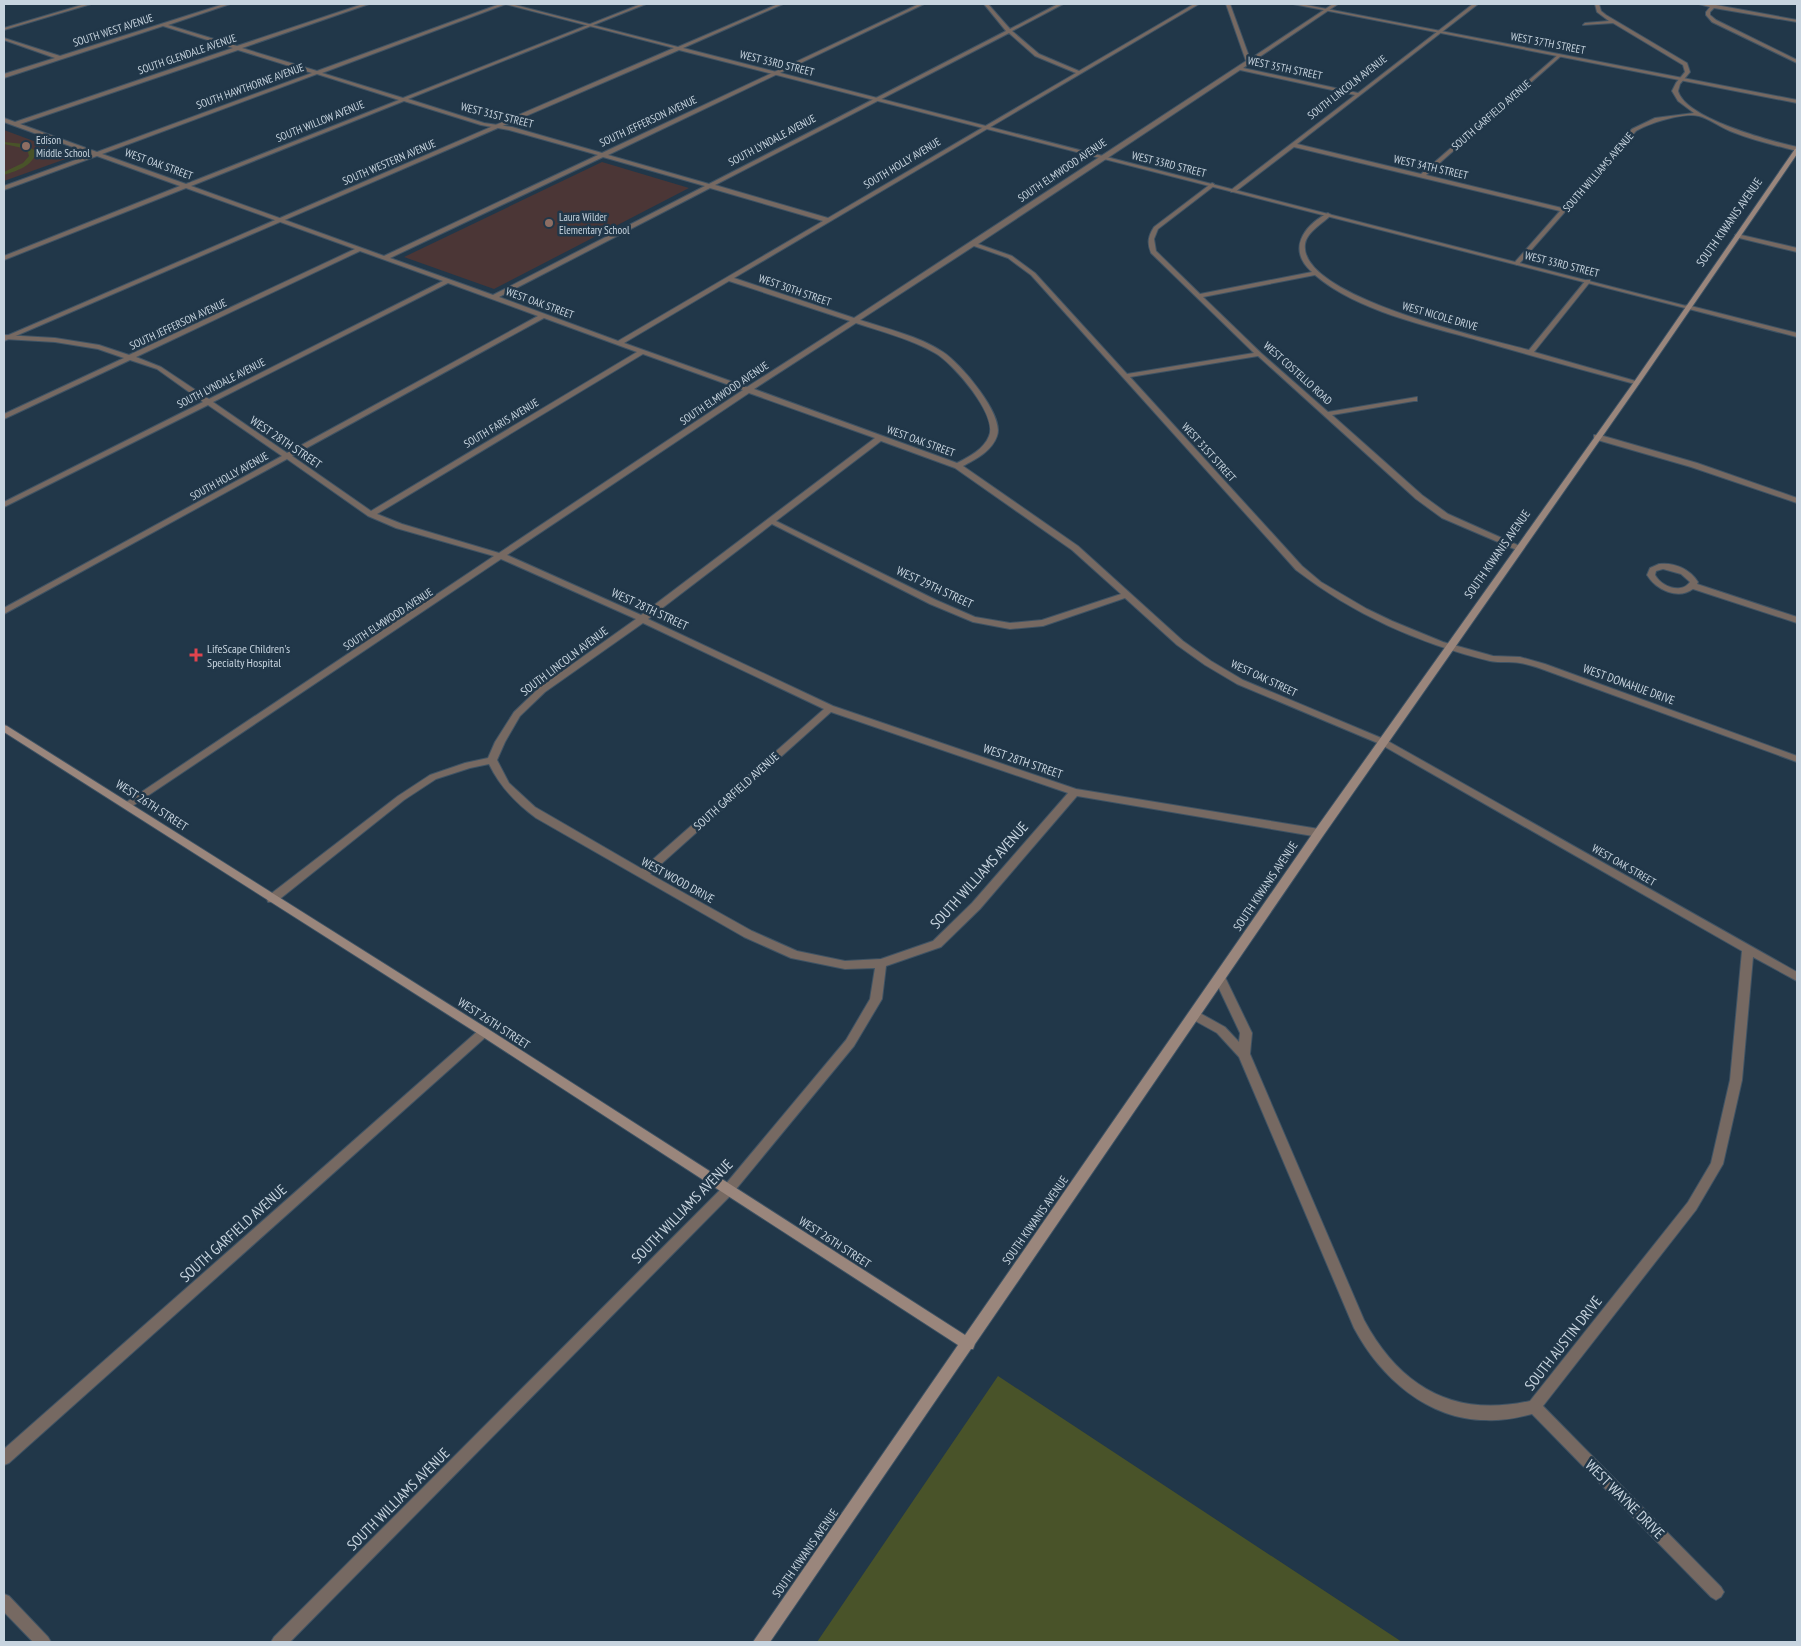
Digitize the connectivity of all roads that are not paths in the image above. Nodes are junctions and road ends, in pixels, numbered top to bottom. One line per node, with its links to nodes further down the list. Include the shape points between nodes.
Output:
1 (89, 4): 24 (street)
2 (228, 4): 22 (street, SOUTH WEST AVENUE)
3 (367, 4): 28 (street, SOUTH GLENDALE AVENUE)
4 (506, 4): 23 (street, WEST 33RD STREET); 36 (street, SOUTH HAWTHORNE AVENUE)
5 (644, 4): 23 (street, SOUTH WILLOW AVENUE)
6 (782, 4): 29 (street, SOUTH WESTERN AVENUE)
7 (922, 4): 37 (street, SOUTH JEFFERSON AVENUE)
8 (986, 4): 25 (street)
9 (1061, 4): 25 (street, SOUTH LYNDALE AVENUE)
10 (1197, 4): 35 (street, SOUTH HOLLY AVENUE)
11 (1228, 4): 32 (street)
12 (1295, 4): 18 (street, WEST 37TH STREET)
13 (1336, 4): 18 (street, SOUTH ELMWOOD AVENUE)
14 (1476, 4): 26 (street, SOUTH LINCOLN AVENUE)
15 (1597, 4): 20 (street, via 1599,11)
16 (1701, 4): 17 (street)
17 (1714, 5): 19 (street); 33 (street, via 1708,15 1714,21)
18 (1327, 10): 26 (street, WEST 37TH STREET); 32 (street, SOUTH ELMWOOD AVENUE)
19 (1797, 21)
20 (1613, 22): 21 (street); 39 (street, via 1680,61 1688,72)
21 (1586, 24)
22 (162, 25): 28 (street, WEST 31ST STREET); 31 (street, SOUTH WEST AVENUE)
23 (590, 25): 29 (street, WEST 33RD STREET); 42 (street, SOUTH WILLOW AVENUE)
24 (4, 29)
25 (1009, 31): 35 (street, via 1037,55); 41 (street, SOUTH LYNDALE AVENUE)
26 (1441, 32): 30 (street, WEST 37TH STREET); 40 (street, SOUTH LINCOLN AVENUE)
27 (4, 40): 31 (street)
28 (236, 48): 36 (street, WEST 31ST STREET); 46 (street, SOUTH GLENDALE AVENUE)
29 (678, 48): 37 (street, WEST 33RD STREET); 47 (street, SOUTH WESTERN AVENUE)
30 (1559, 55): 39 (street, WEST 37TH STREET); 54 (street, SOUTH GARFIELD AVENUE)
31 (60, 58): 38 (street, SOUTH WEST AVENUE)
32 (1248, 60): 34 (street, SOUTH ELMWOOD AVENUE)
33 (1797, 62)
34 (1238, 68): 40 (street, WEST 35TH STREET); 53 (street, SOUTH ELMWOOD AVENUE)
35 (1078, 72): 48 (street, SOUTH HOLLY AVENUE)
36 (315, 73): 42 (street, WEST 31ST STREET); 51 (street, SOUTH HAWTHORNE AVENUE)
37 (774, 73): 41 (street, WEST 33RD STREET); 52 (street, SOUTH JEFFERSON AVENUE)
38 (4, 76)
39 (1682, 79): 43 (street, WEST 37TH STREET); 44 (street, via 1676,87 1677,96)
40 (1357, 94): 49 (street, SOUTH LINCOLN AVENUE)
41 (875, 99): 48 (street, WEST 33RD STREET); 57 (street, SOUTH LYNDALE AVENUE)
42 (401, 100): 47 (street, WEST 31ST STREET); 56 (street, SOUTH WILLOW AVENUE)
43 (1797, 102)
44 (1699, 114): 50 (street, via 1738,134); 60 (street, SOUTH WILLIAMS AVENUE, via 1661,118 1634,130)
45 (4, 120): 46 (street, WEST OAK STREET)
46 (14, 124): 51 (street, WEST OAK STREET)
47 (496, 126): 52 (street, WEST 31ST STREET); 62 (street, SOUTH WESTERN AVENUE)
48 (985, 127): 53 (street, WEST 33RD STREET); 63 (street, SOUTH HOLLY AVENUE)
49 (1292, 145): 54 (street, WEST 34TH STREET); 59 (street, SOUTH LINCOLN AVENUE)
50 (1797, 149): 64 (main road, SOUTH KIWANIS AVENUE)
51 (97, 154): 56 (street, WEST OAK STREET); 58 (street, SOUTH HAWTHORNE AVENUE)
52 (601, 155): 57 (street, WEST 31ST STREET); 70 (street, SOUTH JEFFERSON AVENUE)
53 (1102, 157): 55 (street, WEST 33RD STREET); 65 (street, SOUTH ELMWOOD AVENUE)
54 (1423, 175): 60 (street, WEST 34TH STREET)
55 (1212, 185): 59 (street, WEST 33RD STREET); 76 (street, WEST COSTELLO ROAD, via 1151,234 1153,252)
56 (185, 186): 62 (street, WEST OAK STREET); 69 (street, SOUTH WILLOW AVENUE)
57 (708, 186): 63 (street, WEST 31ST STREET); 77 (street, SOUTH LYNDALE AVENUE)
58 (4, 188)
59 (1233, 191): 61 (street, WEST 33RD STREET)
60 (1564, 210): 71 (street, SOUTH WILLIAMS AVENUE)
61 (1328, 215): 71 (street, WEST 33RD STREET); 72 (street, WEST NICOLE DRIVE, via 1306,234 1300,251)
62 (280, 220): 67 (street, WEST OAK STREET); 82 (street, SOUTH WESTERN AVENUE)
63 (828, 220): 73 (street, SOUTH HOLLY AVENUE)
64 (1739, 233): 66 (street); 68 (street); 78 (main road, SOUTH KIWANIS AVENUE)
65 (973, 244): 80 (street, SOUTH ELMWOOD AVENUE); 88 (street, WEST 31ST STREET, via 1022,264)
66 (1797, 244)
67 (360, 249): 70 (street, WEST OAK STREET); 87 (street, SOUTH JEFFERSON AVENUE)
68 (1797, 250)
69 (4, 258)
70 (384, 258): 74 (street, WEST OAK STREET)
71 (1517, 263): 75 (street, WEST 33RD STREET)
72 (1316, 273): 76 (street); 85 (street, WEST NICOLE DRIVE, via 1361,301 1399,316)
73 (730, 279): 80 (street, WEST 30TH STREET); 83 (street, SOUTH HOLLY AVENUE)
74 (448, 281): 77 (street, WEST OAK STREET); 92 (street, SOUTH LYNDALE AVENUE)
75 (1588, 281): 78 (street, WEST 33RD STREET); 85 (street)
76 (1198, 296): 86 (street, WEST COSTELLO ROAD)
77 (493, 298): 79 (street, WEST OAK STREET)
78 (1687, 307): 81 (street, WEST 33RD STREET); 89 (main road, SOUTH KIWANIS AVENUE)
79 (542, 316): 83 (street, WEST OAK STREET); 97 (street, SOUTH HOLLY AVENUE)
80 (854, 321): 90 (street, SOUTH ELMWOOD AVENUE); 98 (street, WEST 30TH STREET, via 907,338 943,355 992,415 995,429 991,440 985,448)
81 (1797, 335)
82 (4, 338): 87 (street, WEST 28TH STREET, via 99,346)
83 (619, 343): 84 (street, WEST OAK STREET)
84 (642, 352): 90 (street, WEST OAK STREET); 101 (street, SOUTH FARIS AVENUE)
85 (1530, 353): 89 (street, WEST NICOLE DRIVE)
86 (1259, 354): 88 (street); 93 (street, WEST COSTELLO ROAD)
87 (132, 357): 92 (street, WEST 28TH STREET, via 159,368); 94 (street, SOUTH JEFFERSON AVENUE)
88 (1125, 376): 110 (street, WEST 31ST STREET, via 1299,568 1318,584 1381,618)
89 (1637, 383): 96 (main road, SOUTH KIWANIS AVENUE)
90 (748, 390): 95 (street, WEST OAK STREET); 104 (street, SOUTH ELMWOOD AVENUE)
91 (1414, 398): 93 (street)
92 (208, 403): 97 (street, WEST 28TH STREET); 100 (street, SOUTH LYNDALE AVENUE)
93 (1327, 414): 103 (street, WEST COSTELLO ROAD, via 1398,480 1445,516)
94 (4, 417)
95 (880, 438): 98 (street, WEST OAK STREET); 102 (street, SOUTH LINCOLN AVENUE)
96 (1597, 438): 99 (street, via 1694,465); 103 (main road, SOUTH KIWANIS AVENUE)
97 (286, 457): 101 (street, WEST 28TH STREET); 107 (street, SOUTH HOLLY AVENUE)
98 (958, 466): 106 (street, WEST OAK STREET, via 1074,548)
99 (1797, 501)
100 (4, 505)
101 (371, 514): 104 (street, WEST 28TH STREET, via 399,526)
102 (771, 521): 106 (street, WEST 29TH STREET, via 973,619 1010,626 1043,623); 108 (street, SOUTH LINCOLN AVENUE)
103 (1519, 549): 110 (main road, SOUTH KIWANIS AVENUE)
104 (502, 556): 108 (street, WEST 28TH STREET); 117 (street, SOUTH ELMWOOD AVENUE)
105 (1693, 586): 105 (street, via 1688,574 1676,568 1662,566 1650,573 1653,581 1664,588 1678,591); 109 (street)
106 (1126, 595): 113 (street, WEST OAK STREET, via 1180,643 1240,682)
107 (4, 611)
108 (642, 619): 111 (street, WEST 28TH STREET); 115 (street, SOUTH LINCOLN AVENUE, via 542,690 517,714)
109 (1797, 620)
110 (1449, 647): 113 (main road, SOUTH KIWANIS AVENUE); 114 (street, WEST DONAHUE DRIVE, via 1492,659 1521,660 1542,666)
111 (830, 708): 116 (street, WEST 28TH STREET); 119 (street, SOUTH GARFIELD AVENUE)
112 (4, 728): 117 (main road, WEST 26TH STREET)
113 (1383, 742): 118 (main road, SOUTH KIWANIS AVENUE); 121 (street, WEST OAK STREET)
114 (1797, 758)
115 (492, 760): 119 (street, WEST WOOD DRIVE, via 499,777 514,796 534,812); 120 (street, via 433,777 401,798)
116 (1074, 792): 118 (street, WEST 28TH STREET); 122 (street, SOUTH WILLIAMS AVENUE, via 976,906 937,944)
117 (128, 805): 120 (main road, WEST 26TH STREET)
118 (1319, 833): 124 (main road, SOUTH KIWANIS AVENUE)
119 (643, 874): 122 (street, WEST WOOD DRIVE, via 748,934 795,955 844,965)
120 (272, 899): 126 (main road, WEST 26TH STREET)
121 (1748, 949): 123 (street, WEST OAK STREET); 130 (street, SOUTH AUSTIN DRIVE, via 1736,1080 1717,1164 1692,1206)
122 (881, 963): 128 (street, SOUTH WILLIAMS AVENUE, via 876,999 850,1044)
123 (1797, 977)
124 (1220, 978): 125 (main road, SOUTH KIWANIS AVENUE); 127 (street, SOUTH AUSTIN DRIVE, via 1246,1033)
125 (1194, 1015): 127 (street, SOUTH AUSTIN DRIVE, via 1221,1030); 129 (main road, SOUTH KIWANIS AVENUE)
126 (484, 1032): 128 (main road, WEST 26TH STREET); 131 (street, SOUTH GARFIELD AVENUE)
127 (1244, 1054): 130 (street, SOUTH AUSTIN DRIVE, via 1358,1324 1376,1353 1404,1381 1437,1404 1474,1413 1505,1413)
128 (728, 1190): 129 (main road, WEST 26TH STREET); 135 (street, SOUTH WILLIAMS AVENUE)
129 (968, 1344): 136 (main road, SOUTH KIWANIS AVENUE)
130 (1534, 1406): 132 (street, WEST WAYNE DRIVE)
131 (4, 1458)
132 (1716, 1592)
133 (4, 1601): 134 (street)
134 (43, 1642)
135 (279, 1642)
136 (761, 1642)

